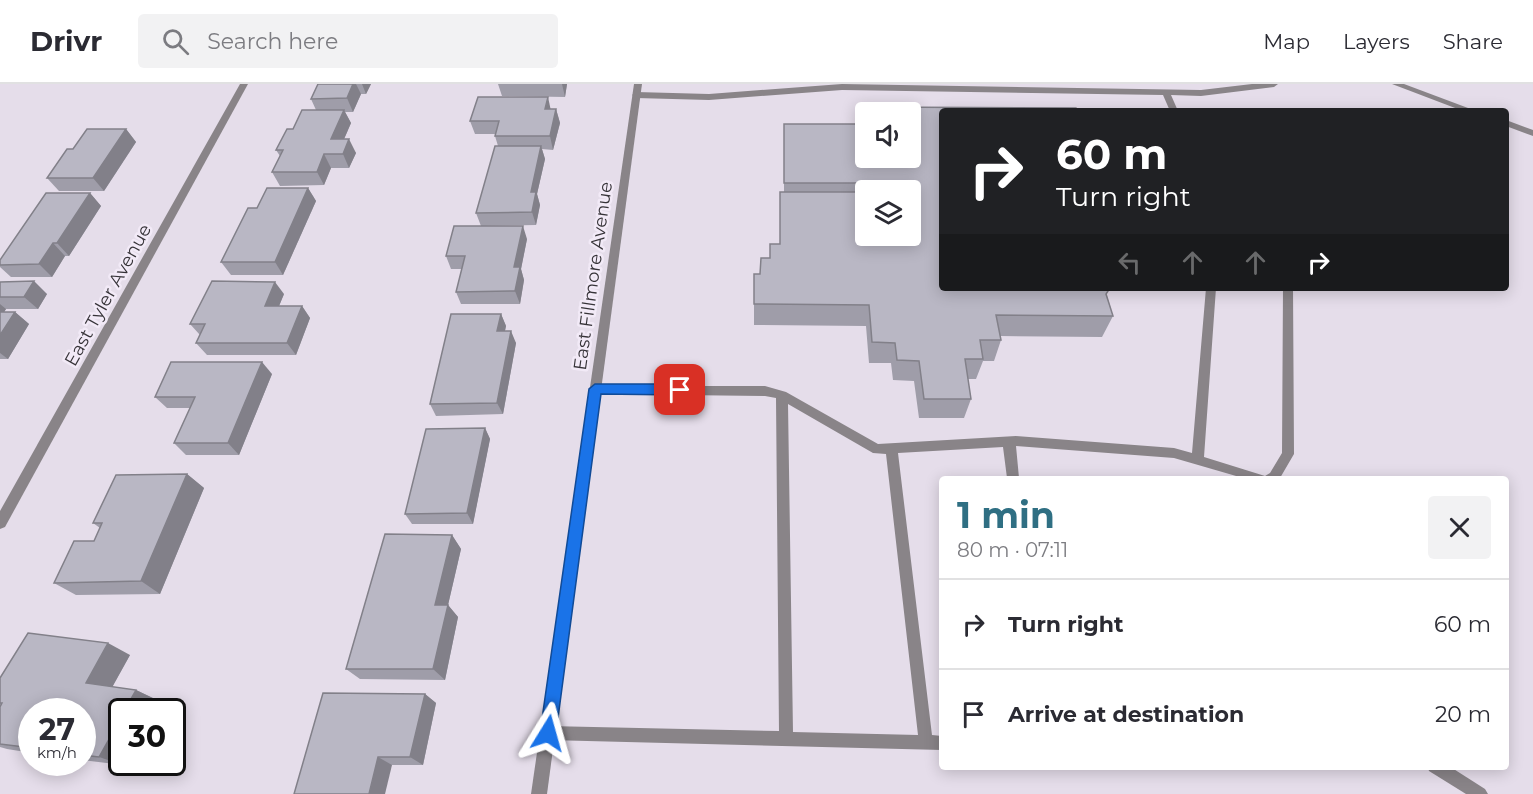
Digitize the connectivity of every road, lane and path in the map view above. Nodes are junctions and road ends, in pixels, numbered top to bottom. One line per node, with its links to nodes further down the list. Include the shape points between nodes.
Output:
1 (244, 84): 20 (street, East Tyler Avenue)
2 (1274, 84): 5 (street)
3 (1396, 84): 7 (street)
4 (637, 90): 5 (street, via 709,97 842,87); 12 (street, East Fillmore Avenue)
5 (1166, 93): 6 (street)
6 (1173, 108)
7 (1464, 108)
8 (1509, 124): 9 (street)
9 (1533, 133)
10 (1211, 291): 16 (street)
11 (1288, 291): 19 (street, via 1287,454)
12 (595, 389): 13 (street, via 765,391); 21 (street, East Fillmore Avenue)
13 (782, 395): 15 (street, via 877,448); 22 (street)
14 (1008, 442): 15 (street); 16 (street, via 1174,453); 17 (street)
15 (891, 448): 23 (street)
16 (1198, 460): 18 (street)
17 (1013, 476)
18 (1253, 476)
19 (1275, 476)
20 (0, 523)
21 (548, 733): 22 (street); 26 (street, East Fillmore Avenue)
22 (786, 738): 23 (street)
23 (926, 742): 24 (street)
24 (939, 743)
25 (1441, 770): 27 (street)
26 (539, 794)
27 (1480, 794)

